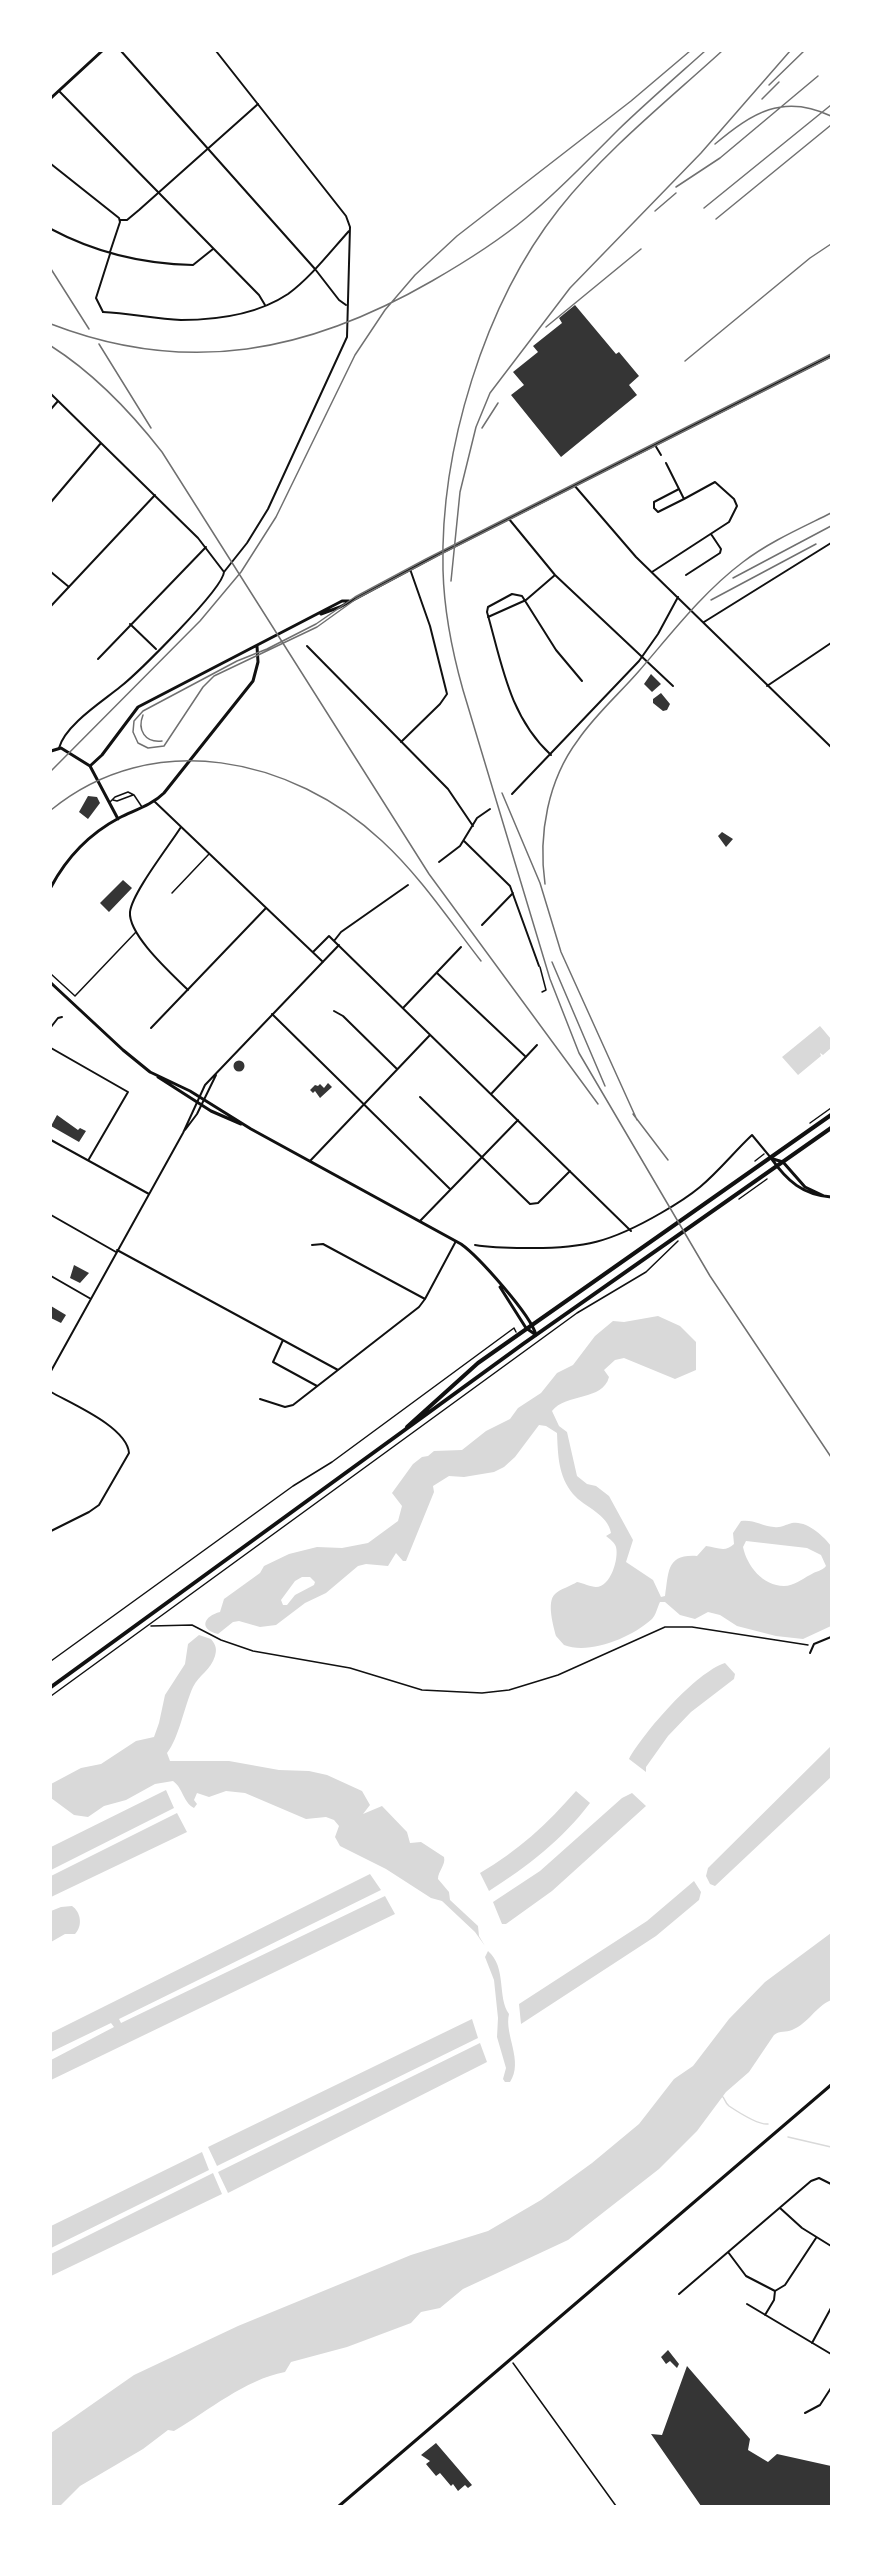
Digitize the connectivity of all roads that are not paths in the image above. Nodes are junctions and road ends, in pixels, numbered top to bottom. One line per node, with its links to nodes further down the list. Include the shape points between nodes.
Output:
1 (102, 51): 4 (street)
2 (121, 51): 7 (street)
3 (216, 51): 6 (street)
4 (58, 91): 5 (street); 9 (street)
5 (51, 98)
6 (258, 104): 7 (street); 12 (street, via 346,216)
7 (208, 148): 9 (street); 15 (street)
8 (51, 164): 10 (street)
9 (159, 193): 10 (street, via 130,218); 13 (street)
10 (120, 220): 14 (street)
11 (51, 229): 14 (street)
12 (349, 231): 15 (street); 17 (street)
13 (213, 248): 14 (street, via 193,265 154,263); 16 (street, via 260,295)
14 (110, 254): 16 (street, via 96,297 103,312 180,320 211,319)
15 (315, 269): 16 (street, via 288,294); 17 (street)
16 (265, 305)
17 (346, 305): 36 (street, via 346,341 275,493 247,543)
18 (831, 356): 23 (street)
19 (51, 394): 20 (street)
20 (58, 401): 21 (street); 22 (street)
21 (51, 409)
22 (101, 443): 28 (street); 30 (street)
23 (655, 444): 24 (street); 26 (street)
24 (661, 455)
25 (666, 463): 27 (street)
26 (574, 485): 31 (street); 38 (street)
27 (679, 489): 29 (street); 29 (street, via 654,502 654,508 658,512)
28 (155, 495): 34 (street); 41 (street)
29 (684, 499): 32 (street, via 715,482 734,499 737,506 729,522)
30 (51, 502)
31 (509, 519): 35 (street); 39 (street)
32 (711, 534): 38 (street); 40 (street, via 720,553)
33 (831, 543): 46 (street)
34 (206, 547): 36 (street); 47 (street)
35 (410, 569): 49 (street); 57 (street, via 447,694)
36 (224, 571): 51 (street, via 224,577 200,607)
37 (51, 572): 41 (street)
38 (652, 572): 42 (street)
39 (555, 575): 43 (street); 52 (street)
40 (686, 575)
41 (69, 587): 44 (street)
42 (678, 597): 46 (street); 52 (street)
43 (526, 600): 45 (street); 45 (street, via 512,594 488,607); 54 (street, via 556,650)
44 (51, 606)
45 (488, 617): 61 (street, via 498,657 521,717 531,735)
46 (704, 622): 56 (street)
47 (130, 624): 51 (street); 53 (street)
48 (831, 643): 56 (street)
49 (257, 646): 62 (street, via 138,707); 65 (street, via 257,668 250,685)
50 (307, 646): 57 (street)
51 (157, 650): 59 (street, via 131,678 100,700 62,739)
52 (642, 657): 55 (street); 61 (street)
53 (98, 659)
54 (582, 681)
55 (673, 686)
56 (767, 686): 58 (street)
57 (401, 742): 70 (street, via 448,789)
58 (831, 747)
59 (59, 748): 60 (street); 62 (street)
60 (51, 751)
61 (550, 754): 64 (street)
62 (90, 766): 66 (street)
63 (134, 795): 66 (lane); 66 (lane, via 123,793); 67 (lane)
64 (512, 795)
65 (154, 801): 67 (street); 71 (street)
66 (111, 802): 69 (street)
67 (142, 807): 69 (street)
68 (490, 809): 70 (street)
69 (118, 819): 76 (street, via 79,847)
70 (472, 826): 72 (street)
71 (181, 827): 73 (street); 81 (street, via 133,902 130,918)
72 (464, 841): 74 (street); 78 (street, via 508,883)
73 (209, 854): 77 (lane); 79 (street)
74 (439, 862)
75 (408, 885): 82 (street)
76 (51, 887)
77 (172, 893)
78 (513, 893): 80 (street); 87 (street)
79 (266, 908): 85 (street); 91 (street)
80 (482, 925)
81 (137, 931): 89 (lane, via 75,996); 91 (street, via 159,962)
82 (334, 941): 83 (street); 85 (street, via 329,936)
83 (339, 945): 86 (street); 93 (street)
84 (461, 947): 88 (street)
85 (313, 952): 86 (street)
86 (323, 962): 95 (street)
87 (539, 966): 92 (lane, via 546,990)
88 (436, 973): 93 (street); 102 (street)
89 (51, 974)
90 (51, 983): 104 (street)
91 (188, 990): 98 (street)
92 (542, 992)
93 (403, 1008): 99 (street)
94 (334, 1011): 103 (street)
95 (272, 1014): 105 (street); 111 (street)
96 (63, 1017): 97 (street)
97 (51, 1028)
98 (152, 1028)
99 (430, 1035): 103 (street); 106 (street)
100 (537, 1045): 102 (street)
101 (51, 1048): 121 (street, via 128,1092)
102 (526, 1057): 106 (street)
103 (397, 1069): 111 (street)
104 (150, 1072): 107 (street); 110 (street)
105 (217, 1072): 107 (street); 109 (street)
106 (491, 1094): 114 (street)
107 (200, 1096): 109 (street); 110 (street)
108 (420, 1097): 119 (street)
109 (205, 1100): 112 (street); 116 (street)
110 (196, 1102): 112 (street); 117 (street)
111 (363, 1103): 122 (street); 126 (street)
112 (202, 1106): 116 (street); 117 (street)
113 (831, 1115): 120 (main road)
114 (518, 1120): 119 (street); 125 (street)
115 (831, 1128): 123 (main road)
116 (250, 1129): 122 (street)
117 (183, 1133): 127 (street)
118 (51, 1140): 121 (street)
119 (482, 1157): 125 (street, via 532,1205); 126 (street)
120 (771, 1158): 123 (street); 124 (street); 132 (street, via 752,1135 694,1192); 141 (main road)
121 (89, 1159): 127 (street)
122 (310, 1161): 131 (street)
123 (783, 1162): 124 (main road); 128 (street, via 805,1187)
124 (777, 1167): 128 (street, via 802,1190); 143 (main road)
125 (570, 1171): 132 (street)
126 (450, 1189): 131 (street)
127 (149, 1194): 136 (street)
128 (826, 1197): 129 (street)
129 (831, 1197)
130 (51, 1215): 136 (street)
131 (420, 1221): 133 (street)
132 (631, 1231): 135 (street, via 603,1242 573,1247)
133 (456, 1241): 138 (street, via 476,1256); 140 (street)
134 (312, 1245): 140 (street, via 323,1244)
135 (475, 1245)
136 (117, 1251): 139 (street); 144 (street)
137 (51, 1276): 139 (street)
138 (499, 1284): 141 (street); 142 (street)
139 (91, 1299): 146 (street)
140 (425, 1299): 145 (street)
141 (532, 1324): 142 (main road); 143 (street)
142 (526, 1328): 143 (street); 150 (main road, via 478,1363)
143 (536, 1335): 150 (main road)
144 (283, 1340): 145 (street); 147 (street, via 273,1362)
145 (338, 1370): 147 (street)
146 (51, 1371)
147 (317, 1386): 149 (street, via 291,1407)
148 (51, 1392): 151 (street, via 115,1429 129,1448 128,1457 99,1505)
149 (260, 1399)
150 (395, 1437): 154 (main road)
151 (51, 1531)
152 (831, 1637): 153 (street, via 814,1644)
153 (810, 1653)
154 (51, 1687)
155 (831, 2085): 170 (street)
156 (831, 2184): 157 (street, via 815,2179)
157 (780, 2208): 158 (street); 160 (street)
158 (816, 2238): 159 (street); 161 (street, via 785,2285)
159 (831, 2246)
160 (728, 2252): 161 (street, via 746,2276); 162 (street)
161 (775, 2291): 165 (street)
162 (679, 2294)
163 (747, 2304): 165 (street)
164 (831, 2308): 166 (street)
165 (765, 2315): 166 (street)
166 (812, 2343): 167 (street)
167 (831, 2354)
168 (831, 2388): 169 (street, via 820,2405)
169 (805, 2413)
170 (339, 2506)

